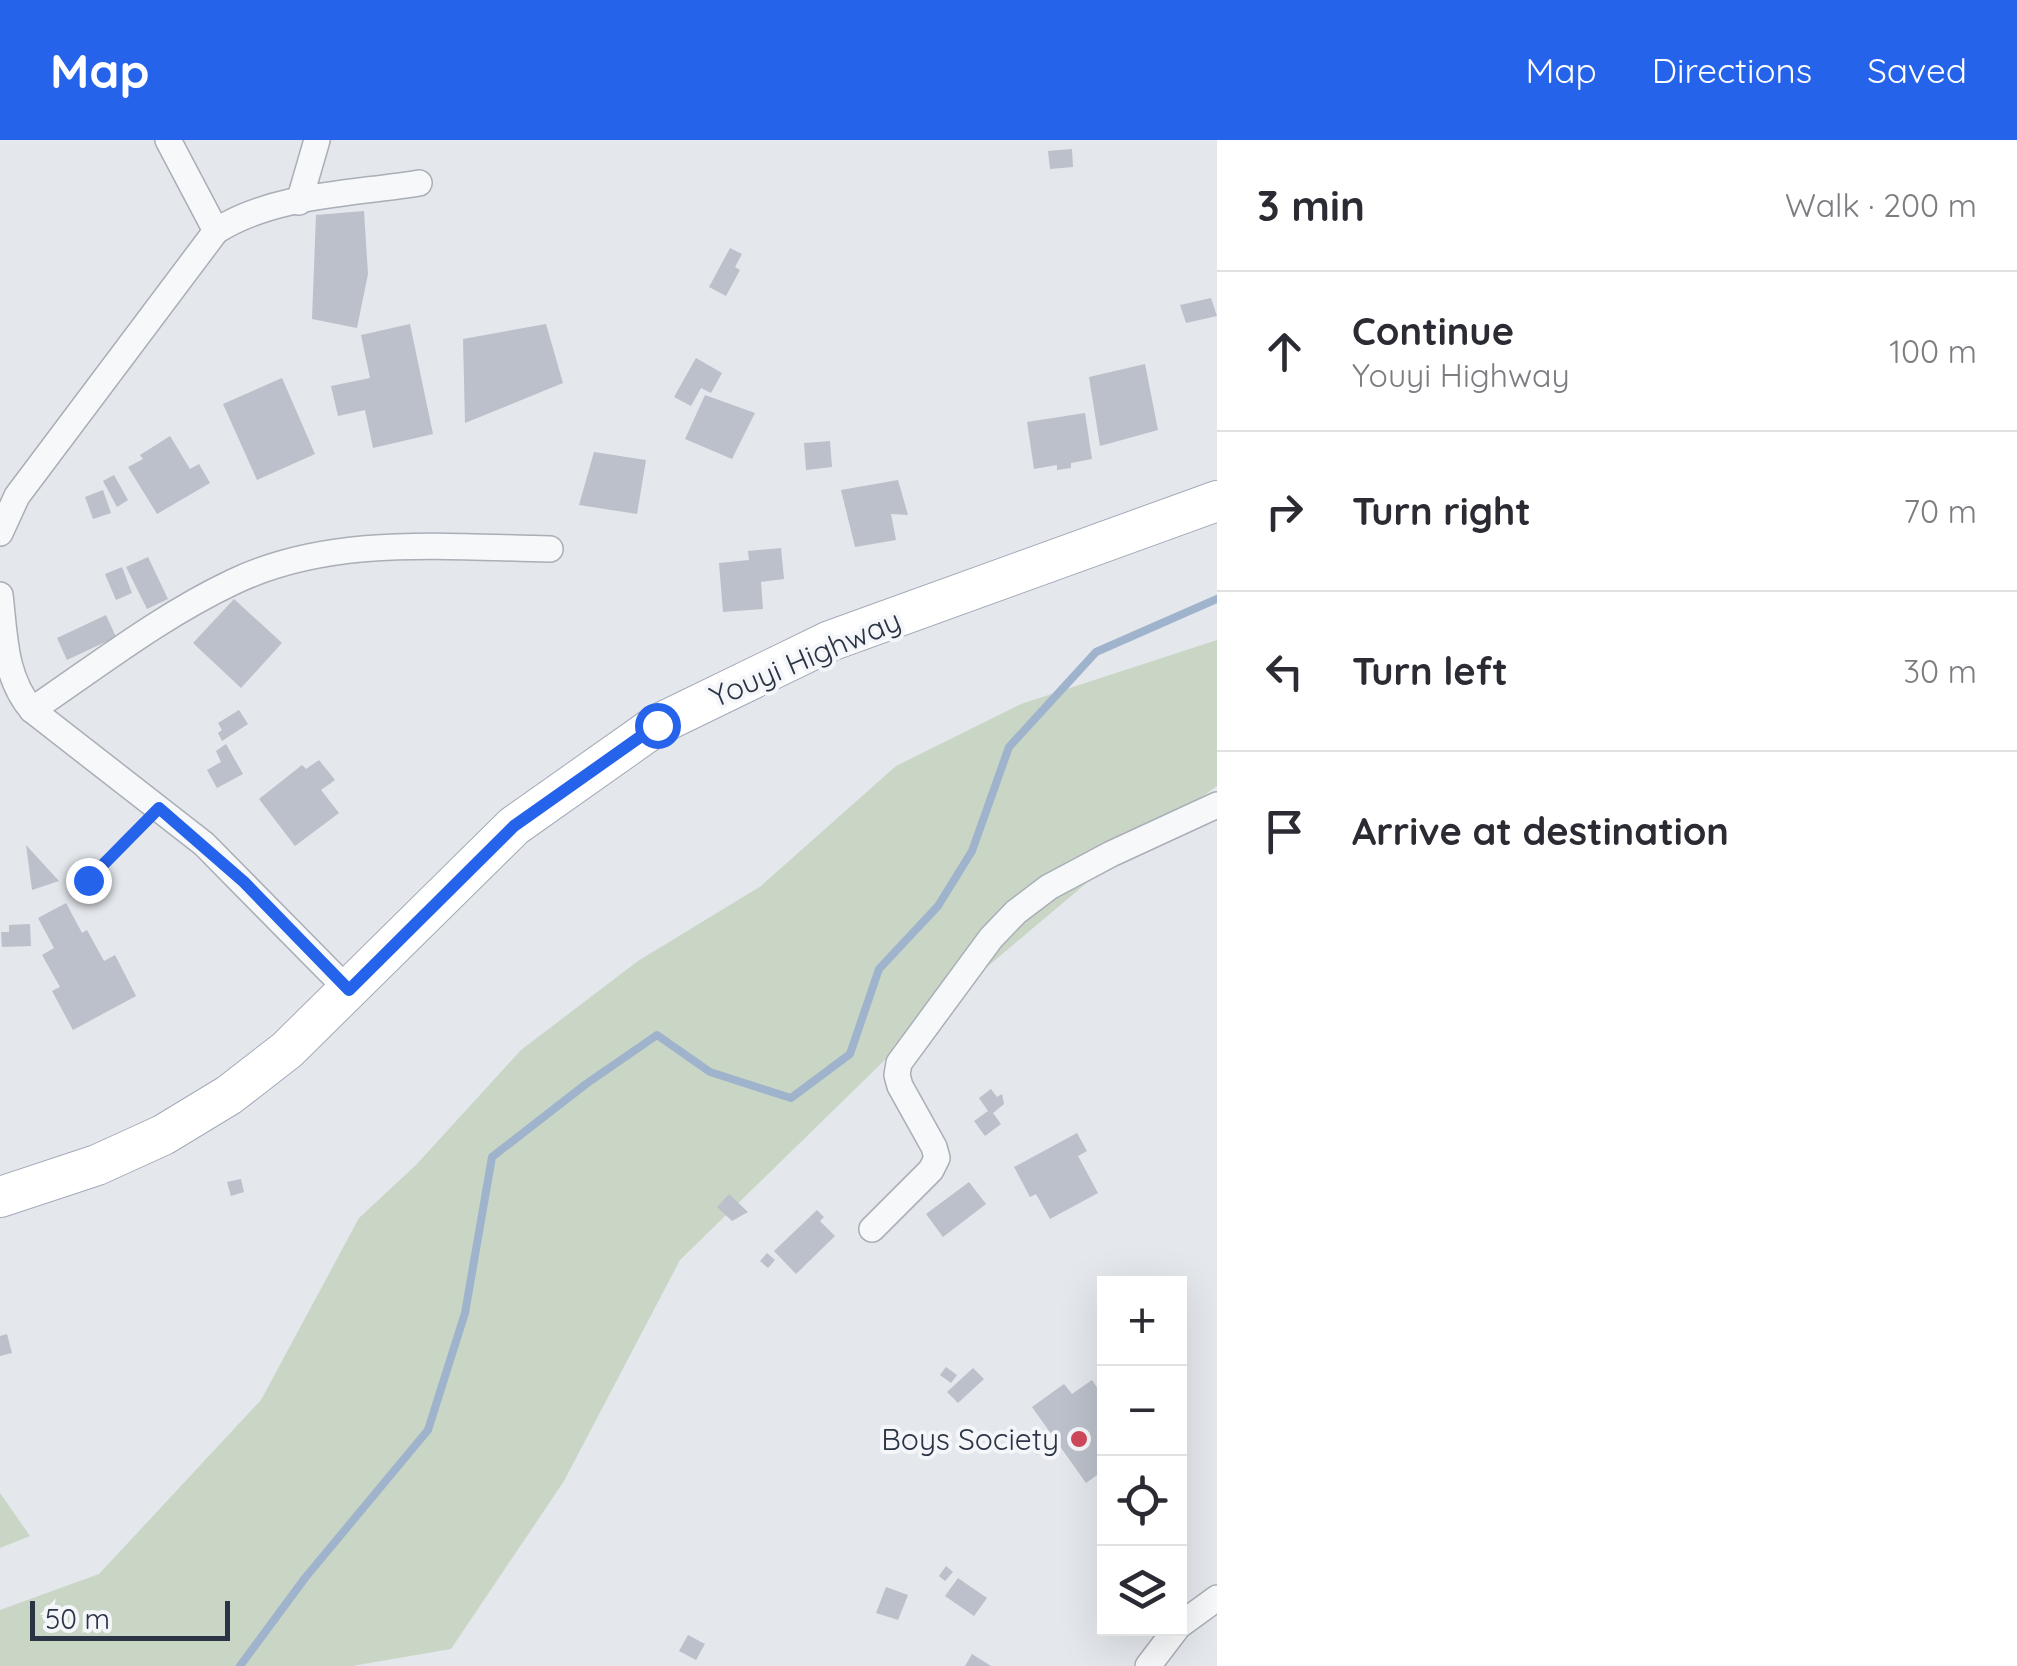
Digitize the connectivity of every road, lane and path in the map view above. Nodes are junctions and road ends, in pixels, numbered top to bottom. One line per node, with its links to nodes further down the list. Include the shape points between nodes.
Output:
1 (168, 140): 5 (street)
2 (317, 140): 4 (street)
3 (420, 183): 4 (street)
4 (299, 202): 5 (street, via 236,218)
5 (216, 231): 7 (street, via 16,496)
6 (1217, 501): 14 (main road, Youyi Highway, via 830,641 657,725 514,826)
7 (0, 533)
8 (550, 550): 10 (street, via 388,546 288,562 179,612)
9 (0, 595): 10 (street, via 10,673)
10 (32, 710): 12 (street)
11 (1217, 805): 16 (street, via 1050,887 991,938 899,1063 900,1086 936,1158)
12 (159, 808): 13 (path); 14 (street, via 244,882)
13 (88, 880)
14 (349, 990): 15 (main road, Youyi Highway, via 287,1050 163,1135 98,1165)
15 (0, 1196)
16 (872, 1229)
17 (1217, 1598): 18 (street)
18 (1187, 1620)
19 (1171, 1636): 20 (street)
20 (1148, 1666)

